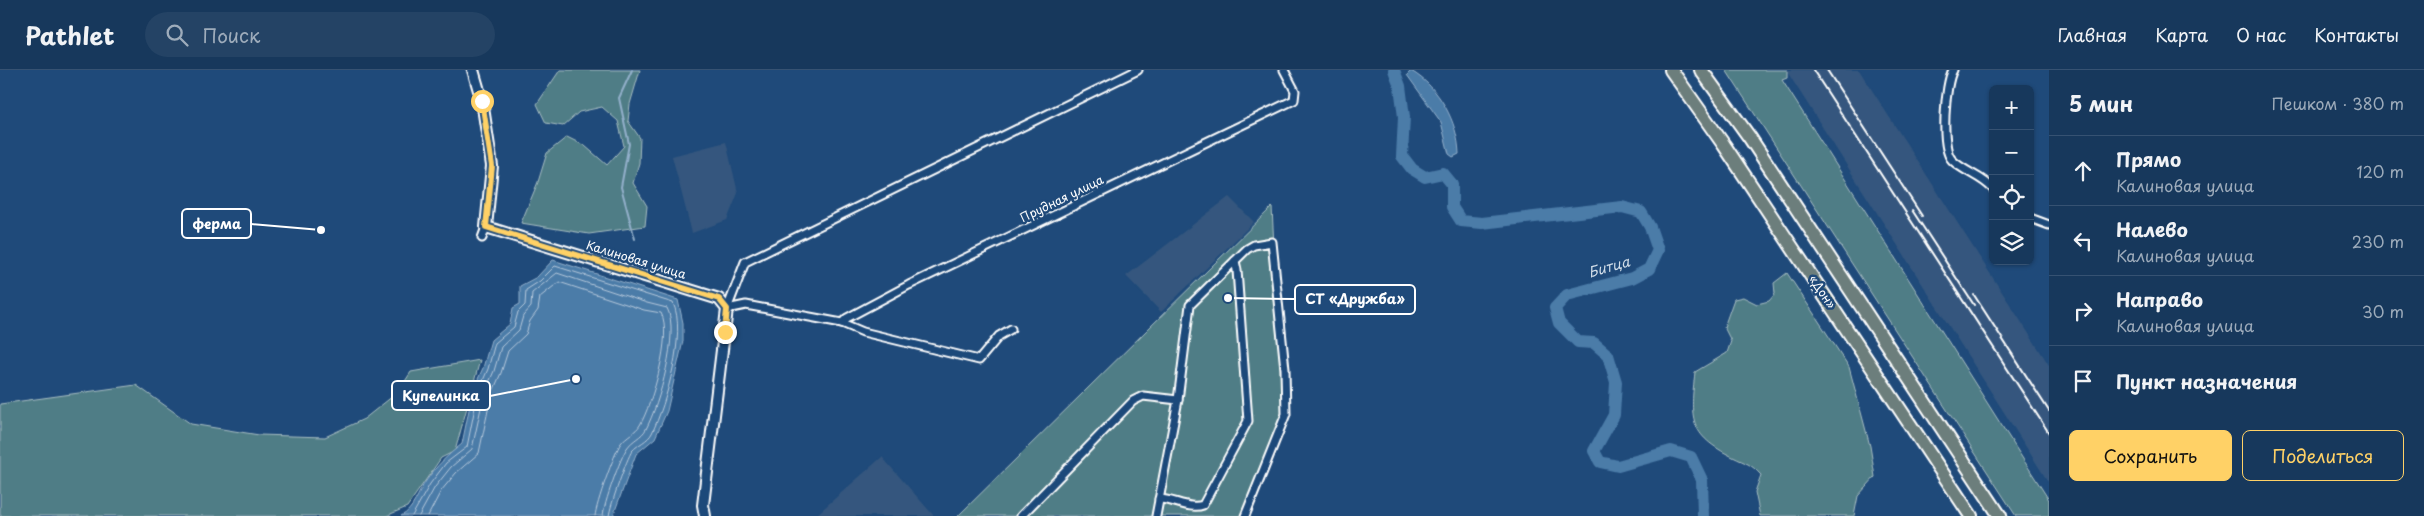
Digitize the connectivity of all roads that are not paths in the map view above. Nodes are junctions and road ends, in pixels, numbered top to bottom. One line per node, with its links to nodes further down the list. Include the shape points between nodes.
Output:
1 (473, 70): 10 (street, via 482,101 492,166)
2 (1138, 70): 13 (street, via 745,262)
3 (1284, 70): 14 (street, Прудная улица, via 1295,90 1294,100 909,285)
4 (1671, 70): 22 (highway, «Дон»)
5 (1701, 70): 23 (highway, «Дон», via 1755,146)
6 (1953, 70): 7 (street, via 1948,82 1946,148 1951,160)
7 (1989, 186)
8 (2034, 219): 9 (street)
9 (2049, 225)
10 (486, 227): 11 (street); 13 (street, Калиновая улица, via 719,299)
11 (482, 238)
12 (1235, 261): 16 (street, via 1190,305); 17 (street, via 1248,421 1203,505 1198,507); 21 (street, via 1254,245 1272,242 1286,403 1281,430)
13 (727, 309): 14 (street, via 746,305); 18 (street, via 703,505)
14 (842, 323): 15 (street, via 863,332 979,360 999,336)
15 (1011, 329)
16 (1178, 400): 17 (street); 19 (street, via 1143,396 1133,401)
17 (1159, 499): 20 (street)
18 (705, 516)
19 (1021, 516)
20 (1156, 516)
21 (1245, 516)
22 (1971, 516)
23 (2000, 516)

